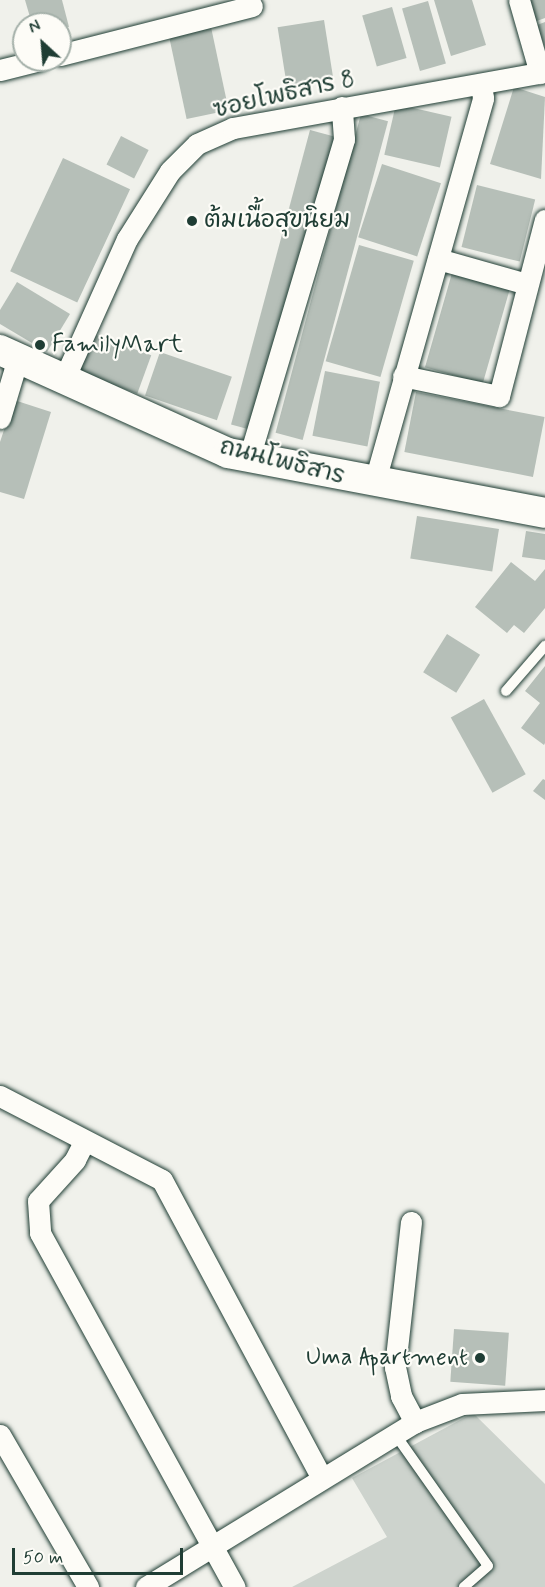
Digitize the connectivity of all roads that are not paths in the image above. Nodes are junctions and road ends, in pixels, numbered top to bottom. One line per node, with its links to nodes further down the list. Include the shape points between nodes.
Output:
1 (519, 0): 4 (street)
2 (252, 6): 3 (street)
3 (72, 52)
4 (542, 72): 5 (street, ซอยโพธิสาร 8)
5 (481, 84): 6 (street, ซอยโพธิสาร 8); 8 (street, via 483,98)
6 (342, 107): 12 (street, ซอยโพธิสาร 8, via 233,128 197,144 170,171 127,239); 14 (street, via 344,139)
7 (545, 220): 9 (street)
8 (438, 259): 9 (street); 11 (street)
9 (527, 284): 11 (street, via 499,396)
10 (9, 354): 12 (street, ถนนโพธิสาร); 13 (street)
11 (403, 376): 15 (street)
12 (64, 379): 14 (street, ถนนโพธิสาร, via 228,453)
13 (0, 418)
14 (249, 458): 15 (street, ถนนโพธิสาร)
15 (374, 484): 16 (street, ถนนโพธิสาร)
16 (545, 513)
17 (545, 646): 18 (lane)
18 (506, 691)
19 (0, 1096): 20 (street)
20 (84, 1142): 26 (street, via 162,1180); 27 (street, via 75,1160 38,1201 40,1233)
21 (411, 1222): 23 (street, via 395,1367 401,1396)
22 (545, 1400): 23 (street, via 462,1404)
23 (415, 1422): 24 (street)
24 (395, 1434): 26 (street); 31 (lane, via 488,1566)
25 (0, 1435): 28 (street)
26 (322, 1478): 27 (street)
27 (214, 1548): 29 (street); 30 (street)
28 (88, 1587)
29 (146, 1587)
30 (236, 1587)
31 (464, 1587)

